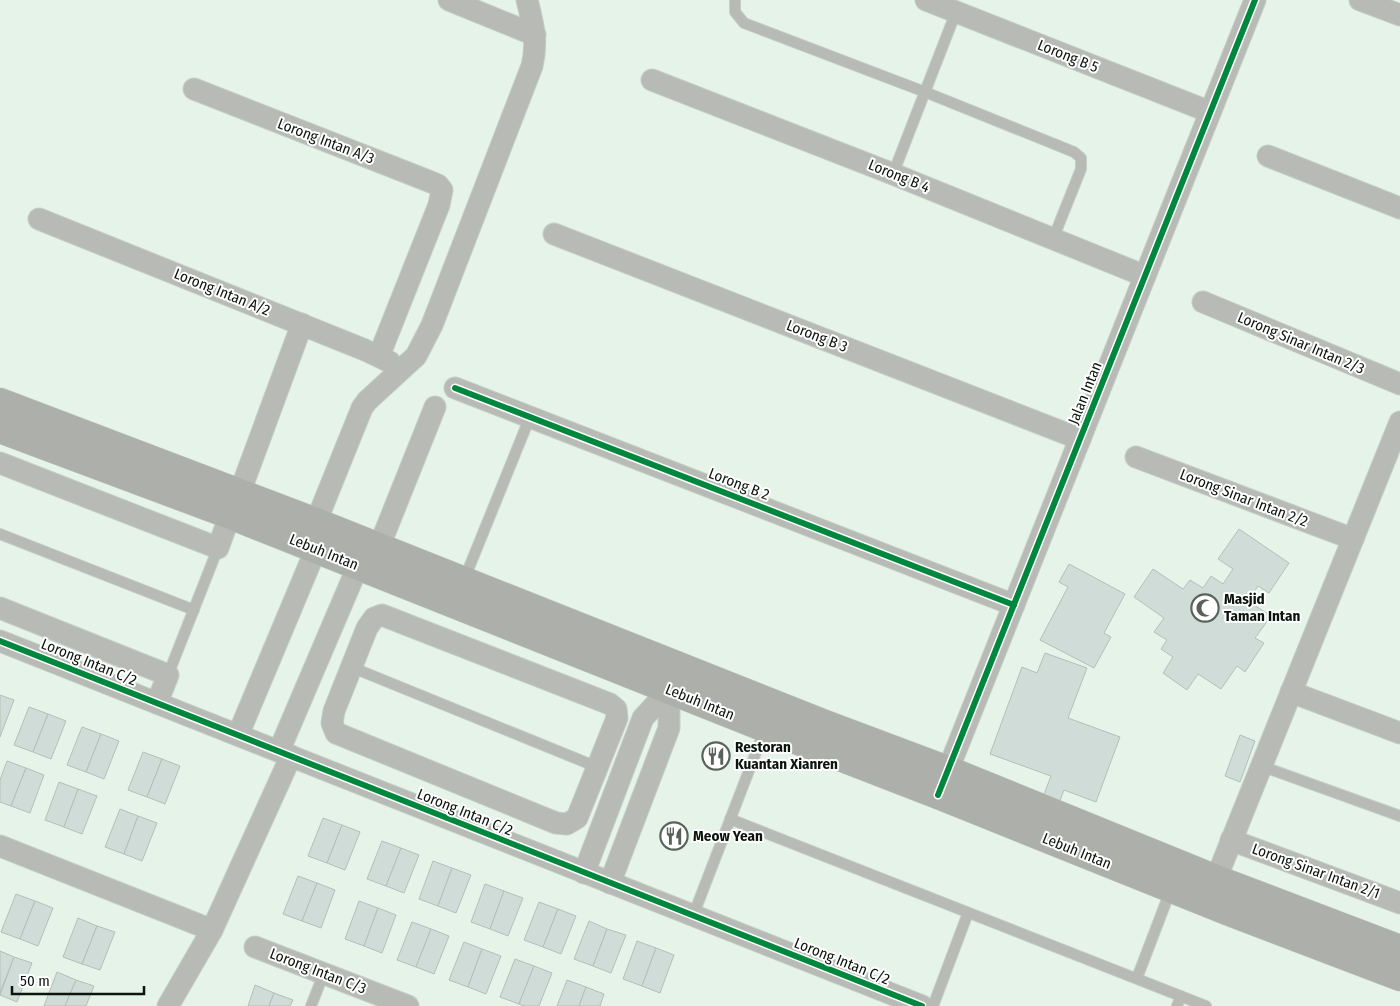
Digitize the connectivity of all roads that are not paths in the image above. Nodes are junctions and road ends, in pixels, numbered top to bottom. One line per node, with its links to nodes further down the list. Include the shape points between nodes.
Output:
1 (449, 0): 9 (street)
2 (528, 0): 9 (street)
3 (736, 0): 12 (lane, via 735,12 744,22)
4 (926, 0): 7 (street, Lorong B 5)
5 (1255, 0): 13 (street, Jalan Intan)
6 (1360, 0): 8 (street)
7 (956, 12): 12 (lane); 13 (street, Lorong B 5)
8 (1400, 15)
9 (535, 35): 24 (street, via 536,51 532,66 432,325 416,356)
10 (652, 80): 15 (street, Lorong B 4)
11 (194, 89): 23 (street, Lorong Intan A/3, via 431,182 442,190 439,205)
12 (925, 92): 15 (lane); 19 (lane, via 1074,152 1081,158 1081,169)
13 (1210, 112): 20 (street, Jalan Intan)
14 (1268, 156): 16 (street)
15 (894, 174): 19 (street, Lorong B 4)
16 (1400, 208)
17 (39, 219): 22 (street, Lorong Intan A/2)
18 (554, 234): 32 (street, Lorong B 3)
19 (1053, 239): 20 (street, Lorong B 4)
20 (1145, 276): 32 (street, Jalan Intan)
21 (1203, 302): 25 (street, Lorong Sinar Intan 2/3)
22 (302, 324): 23 (street, Lorong Intan A/2); 35 (street)
23 (379, 356): 24 (street, Lorong Intan A/2)
24 (402, 370): 36 (street, via 362,408)
25 (1400, 384)
26 (455, 388): 29 (street, Lorong B 2)
27 (0, 402): 35 (main road, Lebuh Intan)
28 (434, 407): 39 (street)
29 (530, 416): 43 (lane); 44 (street, Lorong B 2)
30 (1400, 422): 38 (street)
31 (0, 430): 35 (main road, Lebuh Intan)
32 (1080, 439): 44 (street, Jalan Intan)
33 (1136, 457): 38 (street, Lorong Sinar Intan 2/2)
34 (0, 462): 40 (street)
35 (235, 504): 36 (main road, Lebuh Intan); 40 (street); 41 (main road, Lebuh Intan)
36 (316, 522): 39 (main road, Lebuh Intan)
37 (0, 534): 46 (lane)
38 (1353, 539): 52 (street)
39 (380, 547): 43 (main road, Lebuh Intan)
40 (218, 548): 46 (lane)
41 (316, 549): 42 (main road, Lebuh Intan); 58 (street)
42 (358, 566): 48 (street); 51 (main road, Lebuh Intan)
43 (464, 581): 51 (main road, Lebuh Intan)
44 (1014, 605): 63 (street, Jalan Intan)
45 (0, 608): 50 (street)
46 (194, 610): 50 (lane)
47 (0, 640): 53 (street, Lorong Intan C/2)
48 (320, 655): 49 (street); 59 (street)
49 (351, 667): 61 (lane); 61 (street, via 367,628 374,618 382,615 610,704 616,708 617,718); 61 (street, via 334,711 332,723 336,733 556,823 567,824 577,818)
50 (168, 675): 53 (street)
51 (674, 678): 54 (street); 55 (street); 56 (main road, Lebuh Intan); 63 (main road, Lebuh Intan)
52 (1291, 692): 57 (street); 60 (street)
53 (157, 703): 58 (street, Lorong Intan C/2)
54 (642, 718): 55 (street); 62 (street)
55 (669, 728): 70 (street)
56 (766, 728): 63 (main road, Lebuh Intan); 65 (lane)
57 (1400, 733)
58 (238, 735): 59 (street, Lorong Intan C/2)
59 (285, 754): 68 (street, Lorong Intan C/2); 75 (street)
60 (1261, 766): 64 (lane); 66 (street)
61 (597, 767): 62 (street)
62 (620, 776): 68 (street)
63 (943, 782): 69 (main road, Lebuh Intan); 71 (main road, Lebuh Intan)
64 (1400, 816)
65 (730, 819): 73 (lane); 74 (lane)
66 (1232, 840): 69 (street); 72 (street, Lorong Sinar Intan 2/1)
67 (0, 846): 75 (street)
68 (584, 873): 70 (street, Lorong Intan C/2)
69 (1216, 878): 77 (main road, Lebuh Intan)
70 (610, 883): 74 (street, Lorong Intan C/2)
71 (1171, 888): 79 (main road, Lebuh Intan); 80 (lane)
72 (1400, 902)
73 (968, 913): 80 (lane); 86 (lane)
74 (693, 916): 85 (street, Lorong Intan C/2)
75 (212, 930): 82 (street)
76 (255, 947): 78 (street, Lorong Intan C/3)
77 (1400, 949)
78 (324, 973): 83 (lane); 84 (street, Lorong Intan C/3)
79 (1400, 977)
80 (1137, 978): 81 (lane)
81 (1179, 1001): 87 (lane)
82 (168, 1006)
83 (311, 1006)
84 (408, 1006)
85 (922, 1006)
86 (934, 1006)
87 (1206, 1006)

